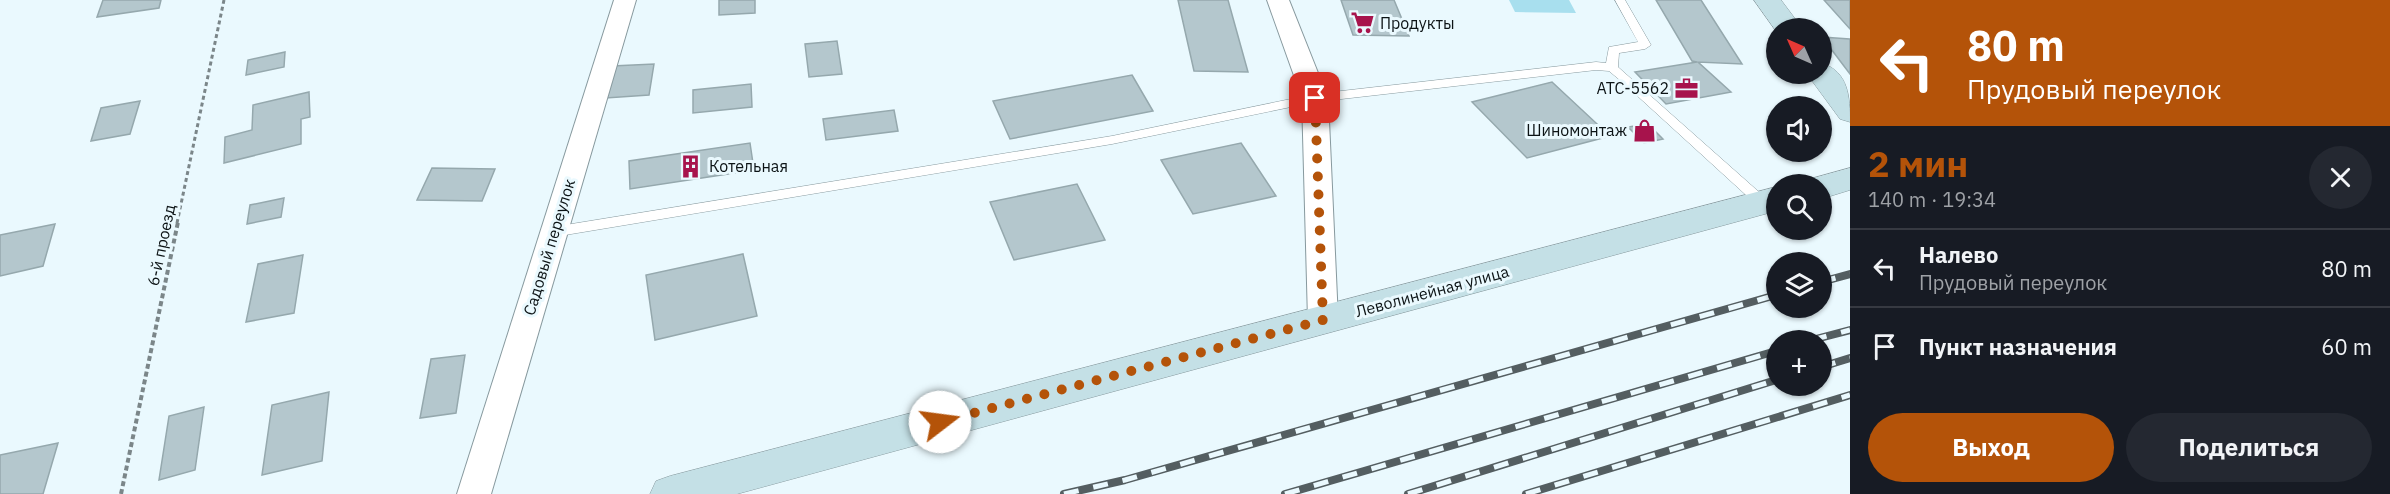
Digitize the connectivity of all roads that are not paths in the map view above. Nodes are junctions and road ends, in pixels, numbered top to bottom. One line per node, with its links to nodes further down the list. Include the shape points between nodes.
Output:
1 (625, 0): 14 (street, Садовый переулок)
2 (1278, 0): 8 (street)
3 (1620, 0): 6 (lane, via 1645,45 1613,50)
4 (1767, 0): 5 (main road)
5 (1780, 18)
6 (1612, 68): 8 (lane, via 1596,66); 12 (lane)
7 (1829, 84): 9 (main road)
8 (1315, 98): 14 (lane, via 1112,140); 15 (street)
9 (1850, 112)
10 (1850, 179): 11 (main road)
11 (1832, 184)
12 (1766, 198)
13 (1766, 202): 15 (main road, Леволинейная улица)
14 (553, 232): 16 (street, Садовый переулок)
15 (1323, 320): 17 (main road, Леволинейная улица)
16 (474, 494)
17 (670, 494)

